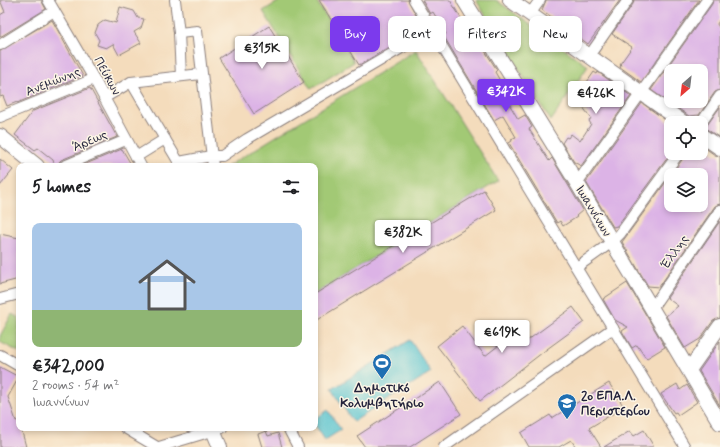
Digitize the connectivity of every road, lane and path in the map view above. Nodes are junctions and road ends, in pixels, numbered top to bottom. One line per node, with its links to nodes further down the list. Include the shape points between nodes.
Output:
1 (48, 0): 9 (street, Πεύκων)
2 (175, 0): 12 (street)
3 (414, 0): 11 (street)
4 (464, 0): 39 (street, Ιωαννίνων)
5 (510, 0): 10 (street)
6 (540, 0): 10 (street)
7 (628, 0): 16 (street)
8 (707, 0): 21 (street)
9 (54, 11): 13 (street); 19 (street, Πεύκων)
10 (530, 14): 16 (street)
11 (424, 16)
12 (179, 33): 17 (street, via 197,31); 18 (street)
13 (0, 45)
14 (395, 52): 33 (street)
15 (445, 52): 42 (street)
16 (589, 56): 21 (street)
17 (201, 74): 18 (street); 33 (street)
18 (181, 76): 20 (street)
19 (94, 79): 23 (street, Πεύκων); 26 (street, Ανεμώνης)
20 (131, 82): 23 (street); 28 (street)
21 (642, 93): 24 (street); 39 (street)
22 (720, 96): 25 (street)
23 (104, 98): 29 (street, Πεύκων)
24 (674, 116)
25 (706, 116)
26 (0, 117)
27 (0, 136): 35 (street)
28 (165, 139): 34 (street); 37 (street)
29 (126, 140): 34 (street, Πεύκων); 36 (street, Άρεως)
30 (708, 140): 31 (street)
31 (720, 148)
32 (674, 160): 41 (street)
33 (212, 161): 38 (street)
34 (138, 162)
35 (34, 163)
36 (71, 163)
37 (179, 163)
38 (191, 163)
39 (577, 183): 41 (street, Ιωαννίνων)
40 (720, 210): 45 (street, Έλλης)
41 (612, 242): 42 (street); 45 (street, Ιωαννίνων)
42 (577, 268): 47 (street)
43 (16, 295): 44 (street)
44 (0, 299)
45 (652, 308): 50 (street, Ιωαννίνων)
46 (720, 326): 50 (street)
47 (613, 328): 59 (street); 60 (street)
48 (0, 355): 49 (street)
49 (16, 364)
50 (689, 370): 51 (street, Ιωαννίνων)
51 (720, 423)
52 (130, 431): 56 (street)
53 (210, 431): 56 (street)
54 (216, 431): 57 (street)
55 (290, 431): 58 (street)
56 (158, 447)
57 (220, 447)
58 (298, 447)
59 (444, 447)
60 (685, 447)

